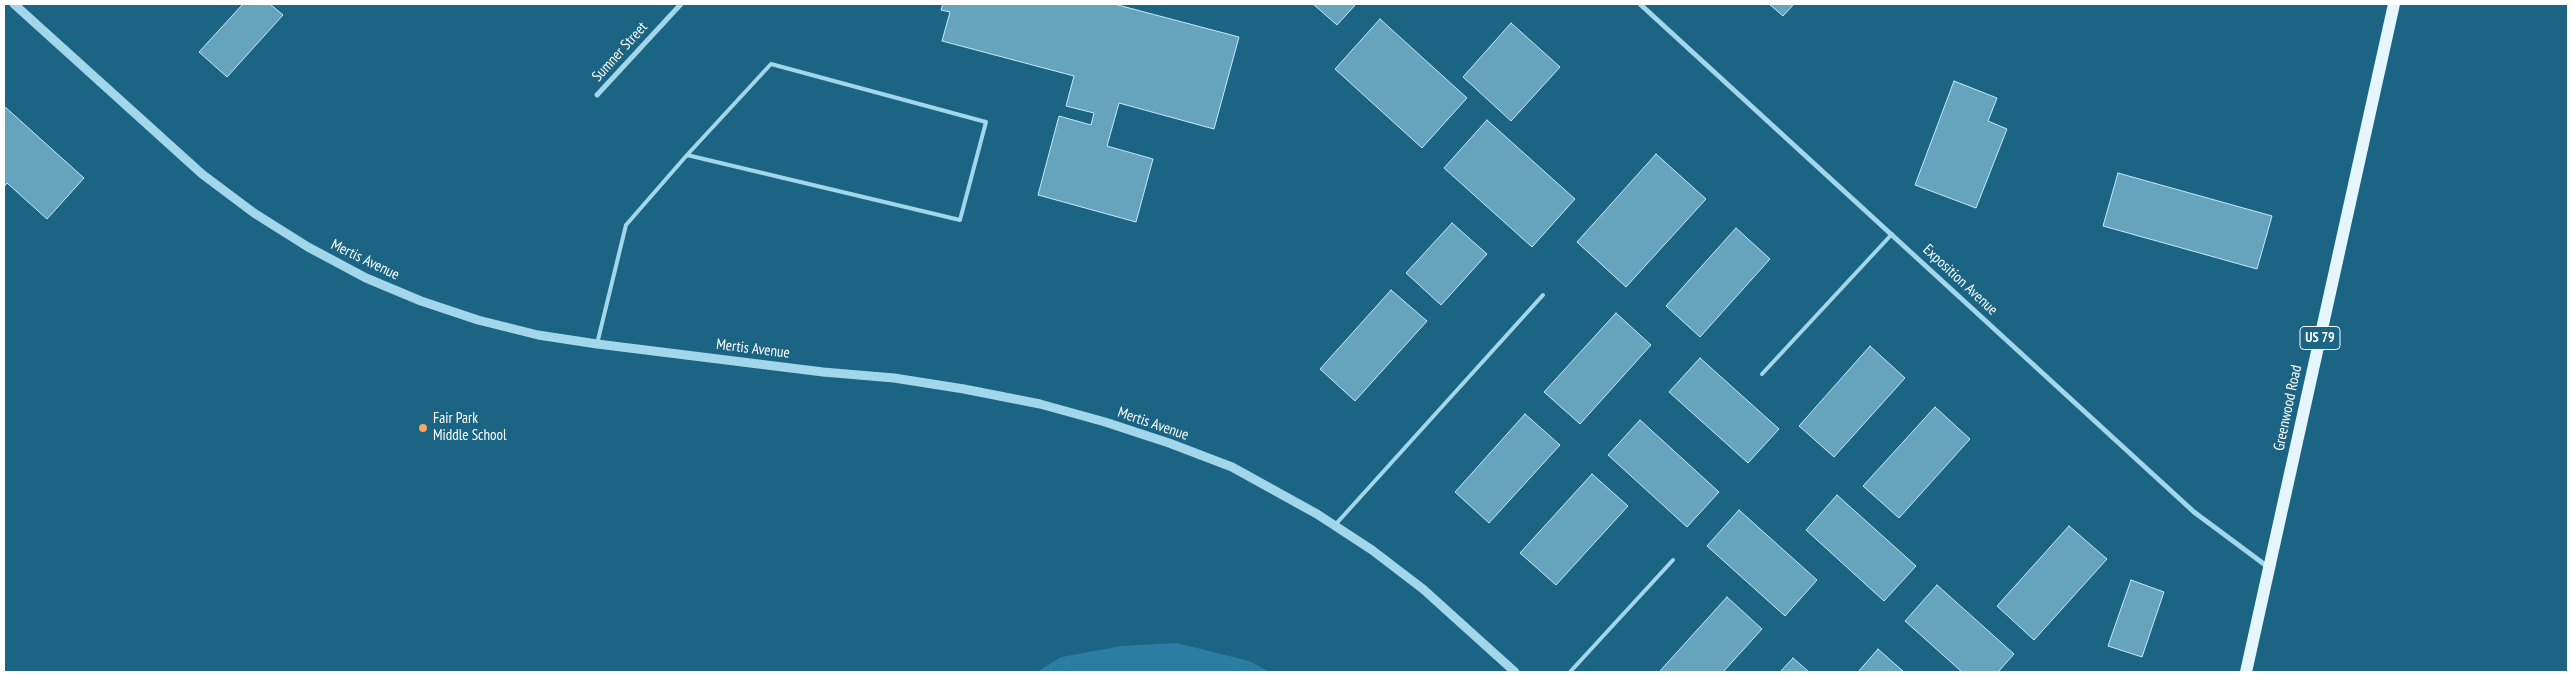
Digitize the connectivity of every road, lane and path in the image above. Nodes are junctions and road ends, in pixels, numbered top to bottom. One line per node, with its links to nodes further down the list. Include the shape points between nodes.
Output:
1 (14, 4): 9 (street, Mertis Avenue, via 202,174 308,248 366,278 478,320)
2 (681, 4): 5 (street, Sumner Street)
3 (1640, 4): 7 (street, Exposition Avenue)
4 (2394, 4): 13 (main road, Greenwood Road / US 79)
5 (597, 95)
6 (687, 155): 6 (lane, via 960,220 986,122 771,64); 9 (lane, via 626,226)
7 (1892, 234): 10 (lane); 13 (street, Exposition Avenue, via 2194,512)
8 (1543, 295): 11 (lane)
9 (597, 344): 11 (street, Mertis Avenue, via 894,378 1040,404 1105,422 1232,468)
10 (1762, 374)
11 (1334, 525): 14 (street, Mertis Avenue, via 1423,589)
12 (1673, 560): 15 (lane)
13 (2270, 568): 16 (main road, Greenwood Road / US 79)
14 (1515, 672)
15 (1570, 672)
16 (2246, 672)

